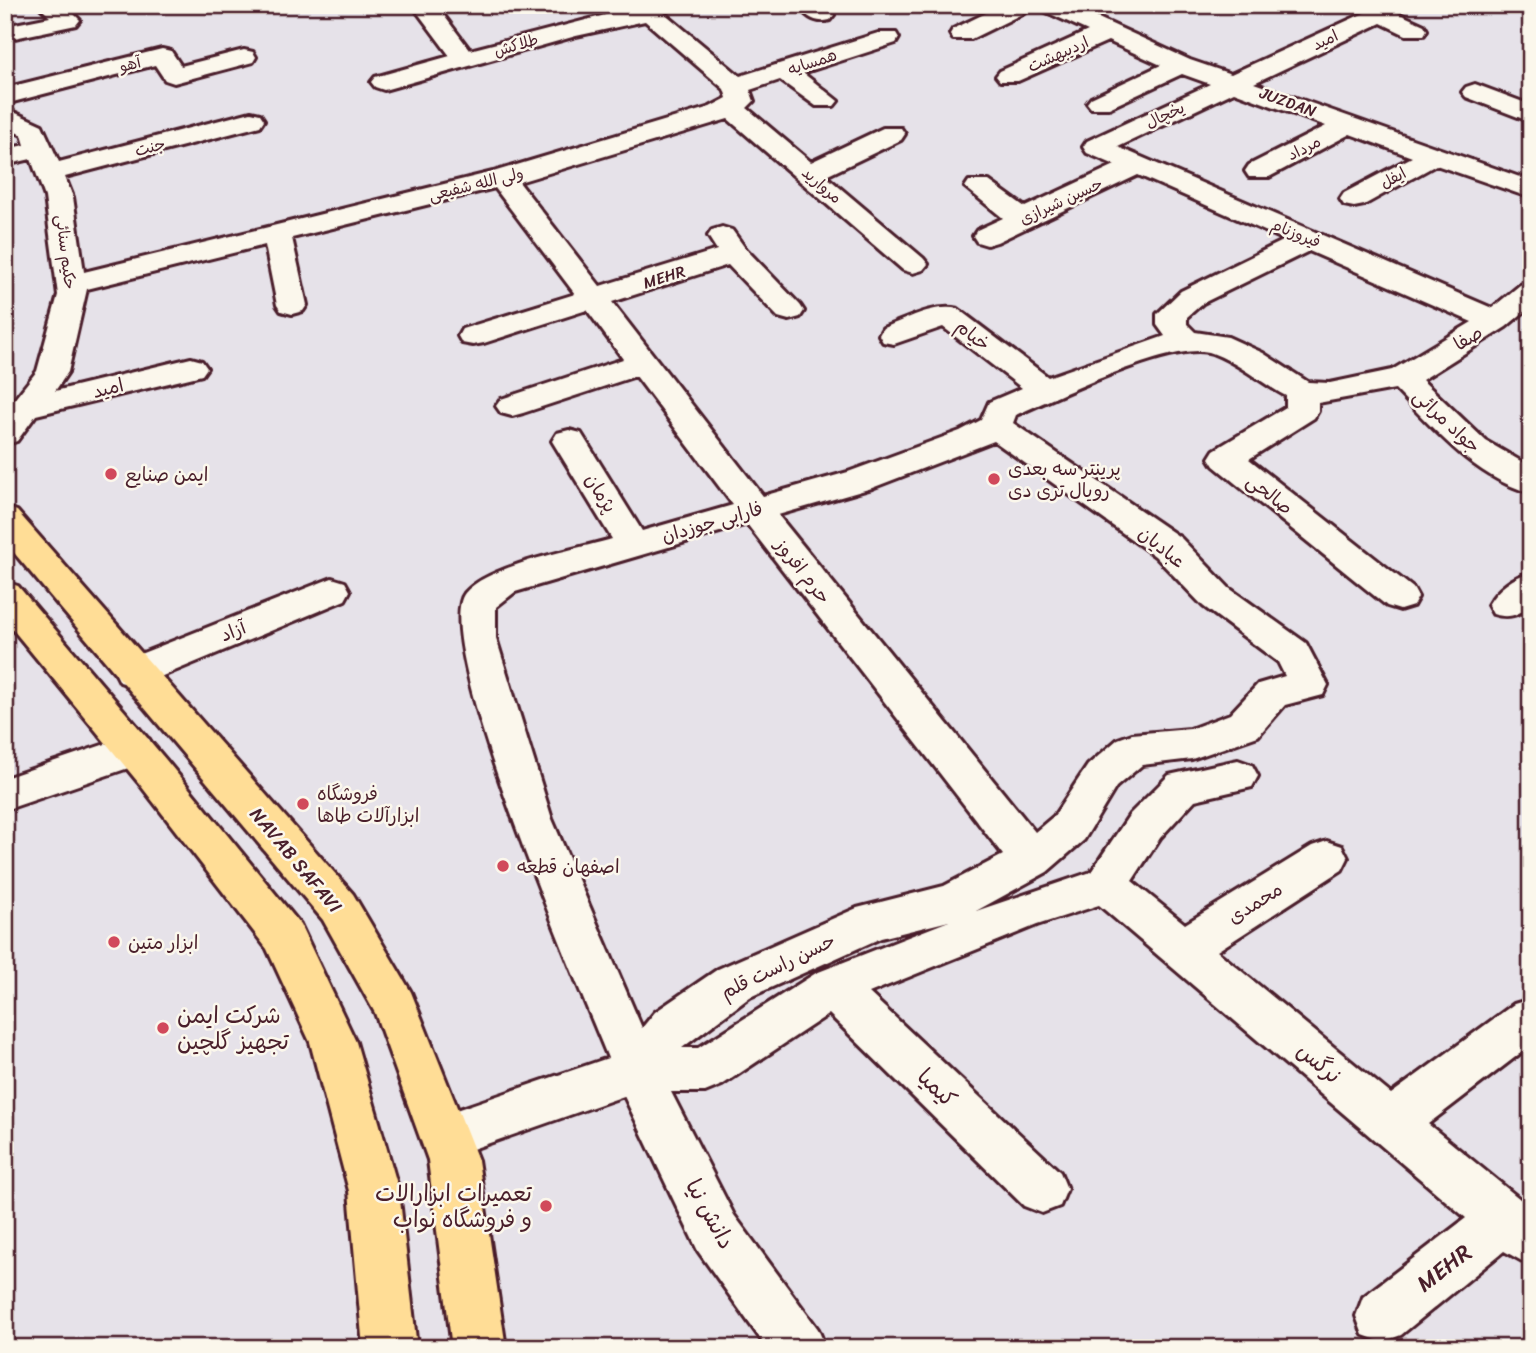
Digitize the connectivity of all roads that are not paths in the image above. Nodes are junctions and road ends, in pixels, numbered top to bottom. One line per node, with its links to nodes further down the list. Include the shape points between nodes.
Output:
1 (50, 5): 9 (street, via 68,20)
2 (424, 5): 13 (street)
3 (1023, 5): 10 (street)
4 (1061, 7): 8 (street, JUZDAN)
5 (649, 8): 13 (street, طلاکش); 21 (street)
6 (1373, 9): 7 (street, امید); 18 (street, امید)
7 (1415, 30)
8 (1107, 32): 14 (street, JUZDAN); 16 (street, اردیبهشت)
9 (5, 33)
10 (961, 35)
11 (887, 38): 15 (street, همسایه)
12 (244, 57): 20 (street, آهو, via 174,75 162,56)
13 (465, 60): 17 (street, طلاکش)
14 (1181, 65): 18 (street, JUZDAN); 23 (street)
15 (784, 71): 21 (street, همسایه); 22 (street)
16 (1009, 76)
17 (384, 82)
18 (1234, 83): 27 (street, JUZDAN); 29 (street, یخچال)
19 (1475, 92): 24 (street)
20 (5, 96)
21 (733, 97): 35 (street, مروارید); 36 (street, ولی الله شفیعی, via 719,113)
22 (825, 102)
23 (1100, 103)
24 (1531, 114)
25 (5, 116): 32 (street, حکیم سنائی, via 33,131)
26 (251, 120): 32 (street, جنت)
27 (1349, 124): 30 (street, JUZDAN); 34 (street, مرداد)
28 (892, 134): 35 (street)
29 (1097, 147): 33 (street, فیروزنام)
30 (1433, 156): 38 (street, JUZDAN); 39 (street, ایفل)
31 (5, 157): 32 (street, جنت)
32 (45, 161): 45 (street, حکیم سنائی, via 60,197)
33 (1135, 166): 40 (street, حسین شیرازی); 43 (street, فیروزنام)
34 (1259, 171)
35 (808, 174): 44 (street, مروارید)
36 (502, 178): 41 (street, ولی الله شفیعی); 47 (street, حرم افروز)
37 (979, 187): 40 (street)
38 (1531, 190)
39 (1353, 199)
40 (1023, 219): 42 (street, حسین شیرازی)
41 (277, 233): 45 (street, ولی الله شفیعی); 48 (street)
42 (986, 236)
43 (1310, 239): 50 (street, فیروزنام); 53 (street, via 1192,297 1172,314 1172,325)
44 (913, 264)
45 (71, 284): 60 (street, حکیم سنائی, via 73,295 51,372)
46 (1531, 291): 50 (street, صفا)
47 (594, 299): 49 (street, MEHR, via 728,245); 52 (street, MEHR); 54 (street, حرم افروز)
48 (292, 304)
49 (789, 311)
50 (1495, 321): 56 (street, صفا)
51 (894, 335): 57 (street, خیام, via 947,315)
52 (472, 336)
53 (1185, 340): 57 (street, فارابی جوزدان); 58 (street, فارابی جوزدان, via 1217,344)
54 (643, 363): 59 (street); 65 (street, حرم افروز)
55 (191, 368): 60 (street, امید)
56 (1402, 378): 58 (street, فارابی جوزدان, via 1330,393); 64 (street, جواد مرائی, via 1474,449)
57 (1042, 389): 61 (street, فارابی جوزدان, via 1001,409)
58 (1302, 392): 70 (street, صالحی, via 1302,411 1226,458)
59 (512, 406)
60 (24, 408): 62 (street, حکیم سنائی)
61 (996, 426): 65 (street, فارابی جوزدان, via 860,480); 72 (street, عبادیان, via 1168,547 1216,597 1293,653)
62 (5, 434)
63 (569, 442): 67 (street, پژمان)
64 (1531, 482)
65 (755, 510): 67 (street, فارابی جوزدان); 77 (street, حرم افروز)
66 (5, 519): 71 (main road, NAVAB SAFAVI)
67 (633, 545): 82 (street, فارابی جوزدان, via 502,583 478,601 477,638 531,819)
68 (332, 591): 71 (street, آزاد)
69 (5, 594): 73 (main road)
70 (1400, 597)
71 (134, 672): 84 (main road, NAVAB SAFAVI, via 338,907 395,1006)
72 (1309, 685): 77 (street, حسن راست قلم, via 1272,694 1244,725 1192,744 1132,750 1102,776 1069,828)
73 (135, 750): 75 (street); 88 (main road, via 284,937 334,1042 374,1191)
74 (1238, 776): 78 (street, via 1183,786 1145,826)
75 (5, 794)
76 (1327, 858): 79 (street, محمدی)
77 (1032, 859): 82 (street, حسن راست قلم, via 953,902 873,921 734,983 671,1027)
78 (1106, 885): 79 (street, نرگس); 80 (street, via 1027,910)
79 (1182, 949): 83 (street, نرگس)
80 (832, 987): 82 (street, via 705,1070); 85 (street, کیمیا)
81 (1530, 1019): 83 (street)
82 (636, 1070): 84 (street); 90 (street, دانش نیا, via 716,1233)
83 (1390, 1123): 86 (street, نرگس)
84 (444, 1136): 89 (main road, NAVAB SAFAVI, via 453,1160)
85 (1042, 1189)
86 (1518, 1230): 87 (street, MEHR)
87 (1382, 1316)
88 (390, 1348)
89 (479, 1348)
90 (799, 1348)

